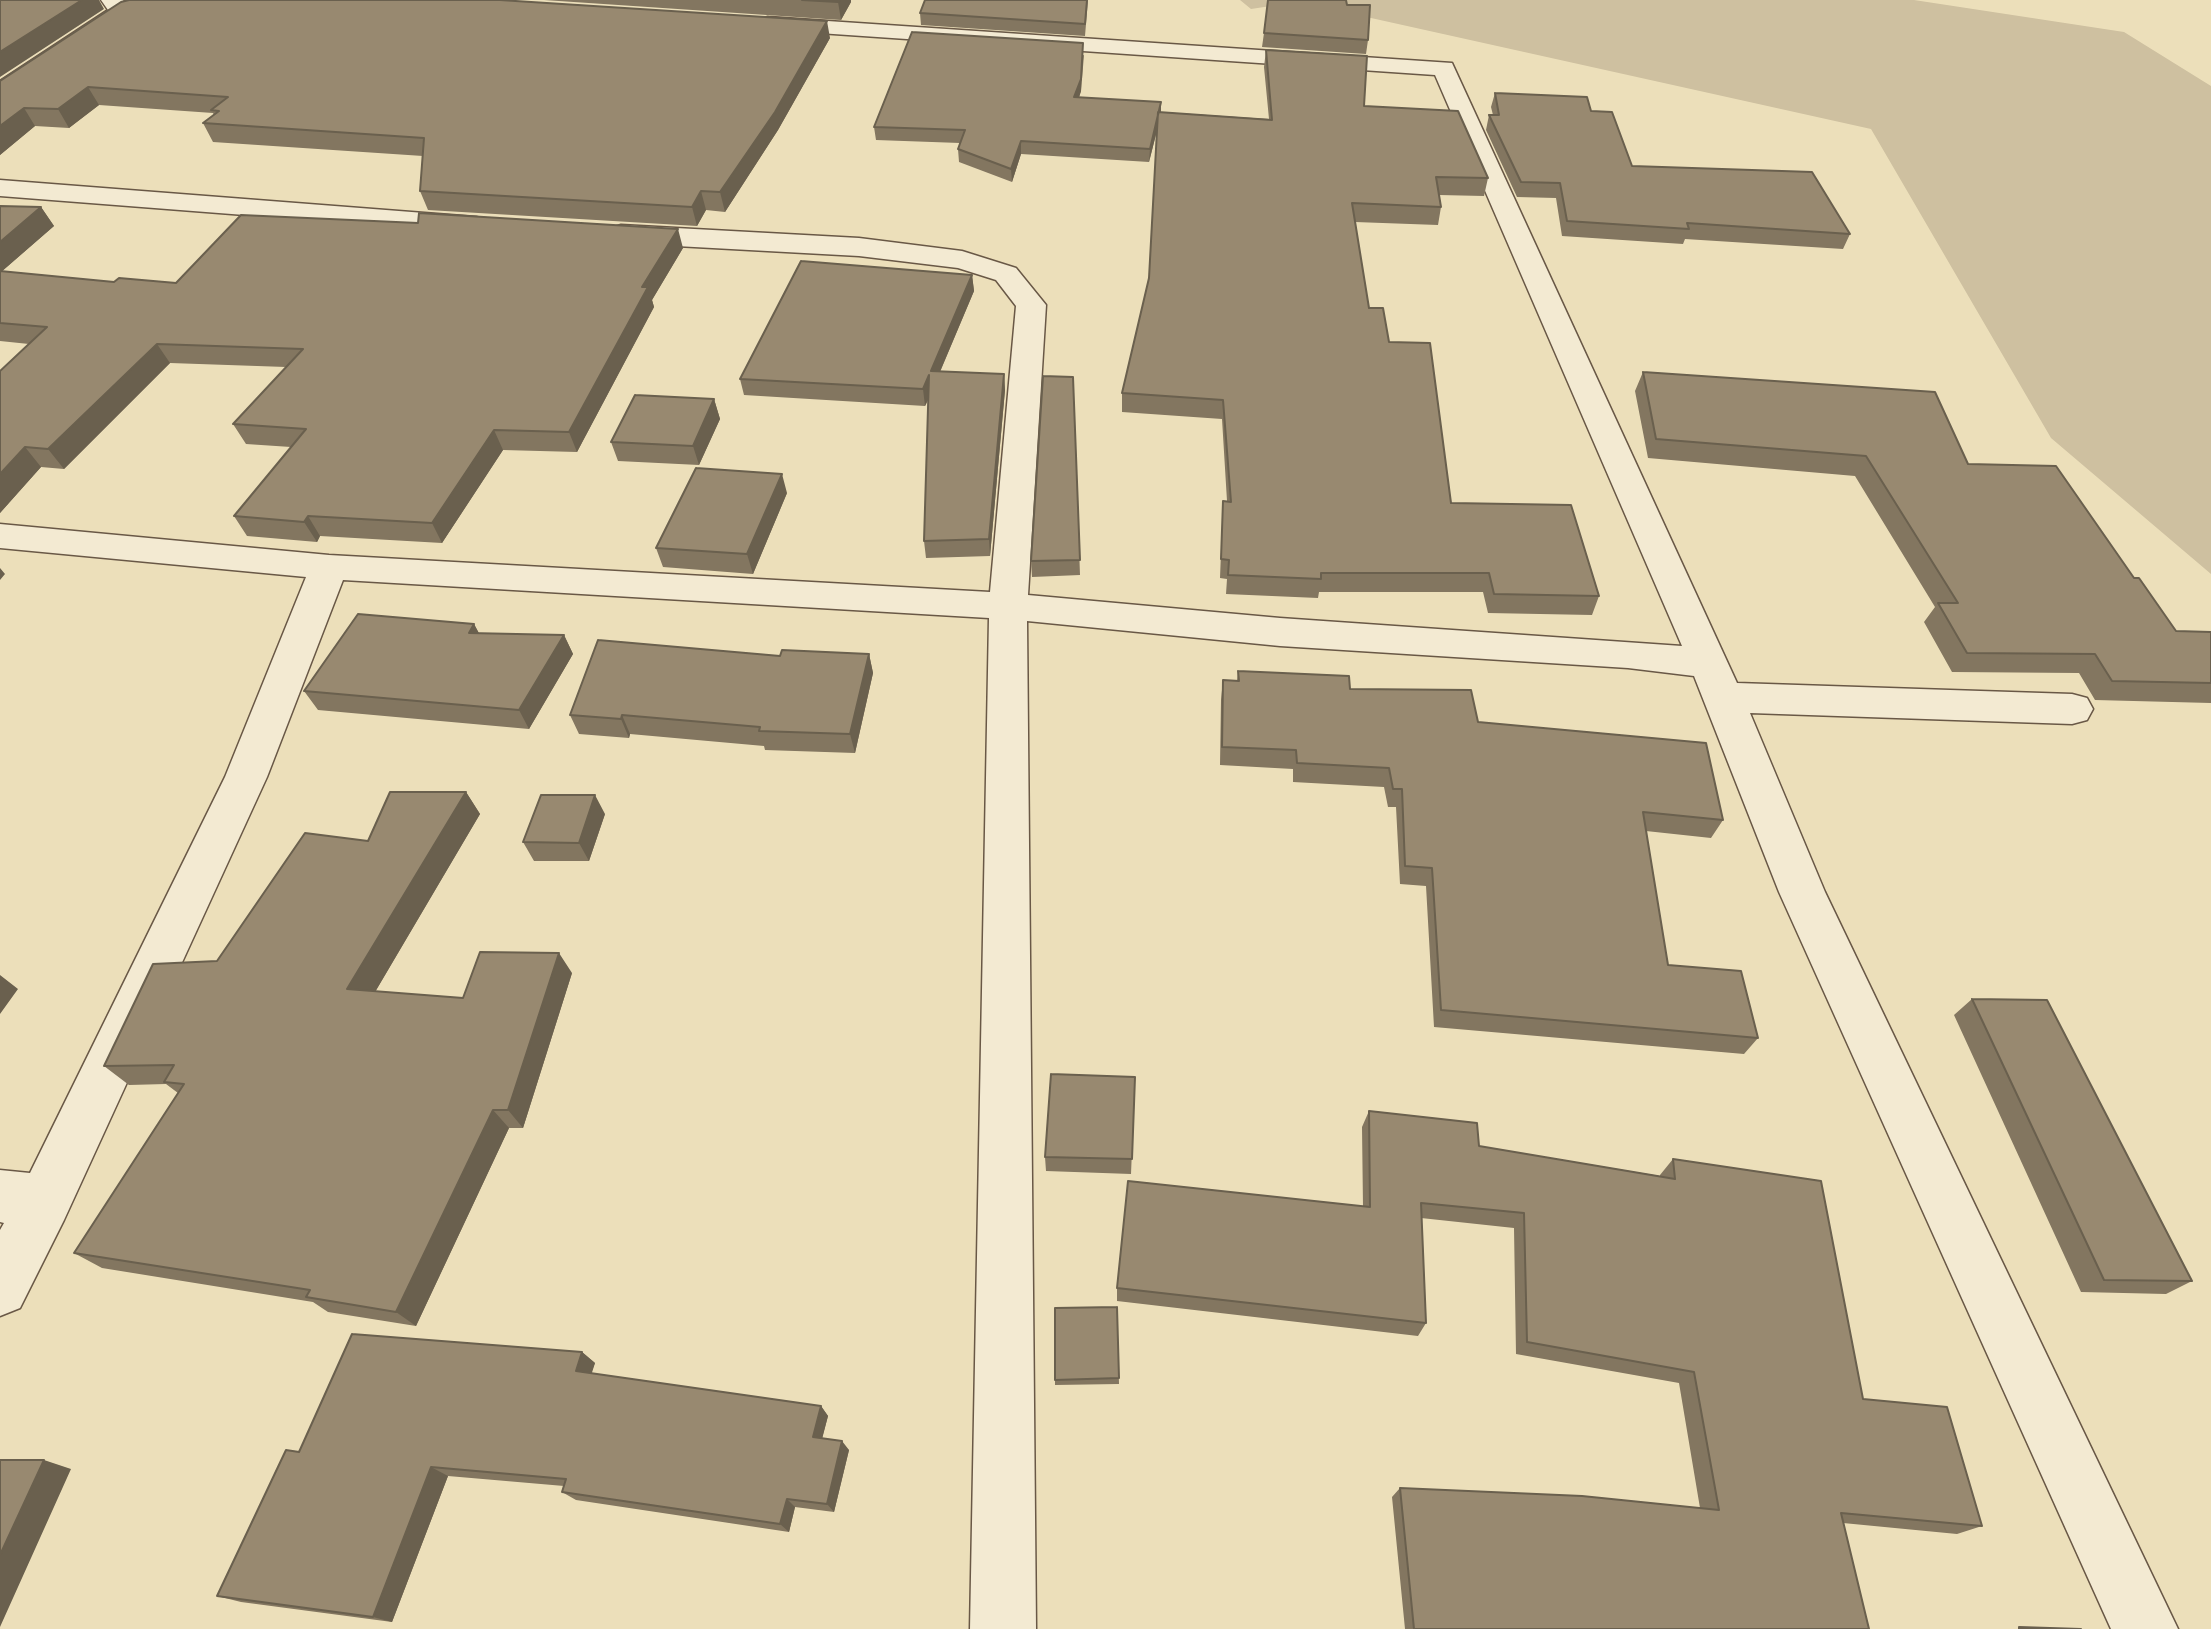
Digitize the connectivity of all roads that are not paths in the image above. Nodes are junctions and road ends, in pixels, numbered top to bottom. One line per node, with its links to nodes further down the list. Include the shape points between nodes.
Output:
1 (147, 4): 2 (street)
2 (117, 6): 4 (street)
3 (745, 23): 11 (street, via 1444,68)
4 (0, 92)
5 (0, 188): 6 (street)
6 (506, 227)
7 (598, 233): 10 (street, via 859,247 962,260 1006,274 1031,305)
8 (0, 536): 9 (street)
9 (329, 567): 10 (street); 13 (street, via 246,777)
10 (1008, 606): 11 (street, via 1280,632 1628,654); 15 (street)
11 (1716, 680): 12 (street); 16 (street, via 1802,892)
12 (2072, 709)
13 (22, 1198): 14 (street)
14 (0, 1288)
15 (1003, 1629)
16 (2145, 1629)

